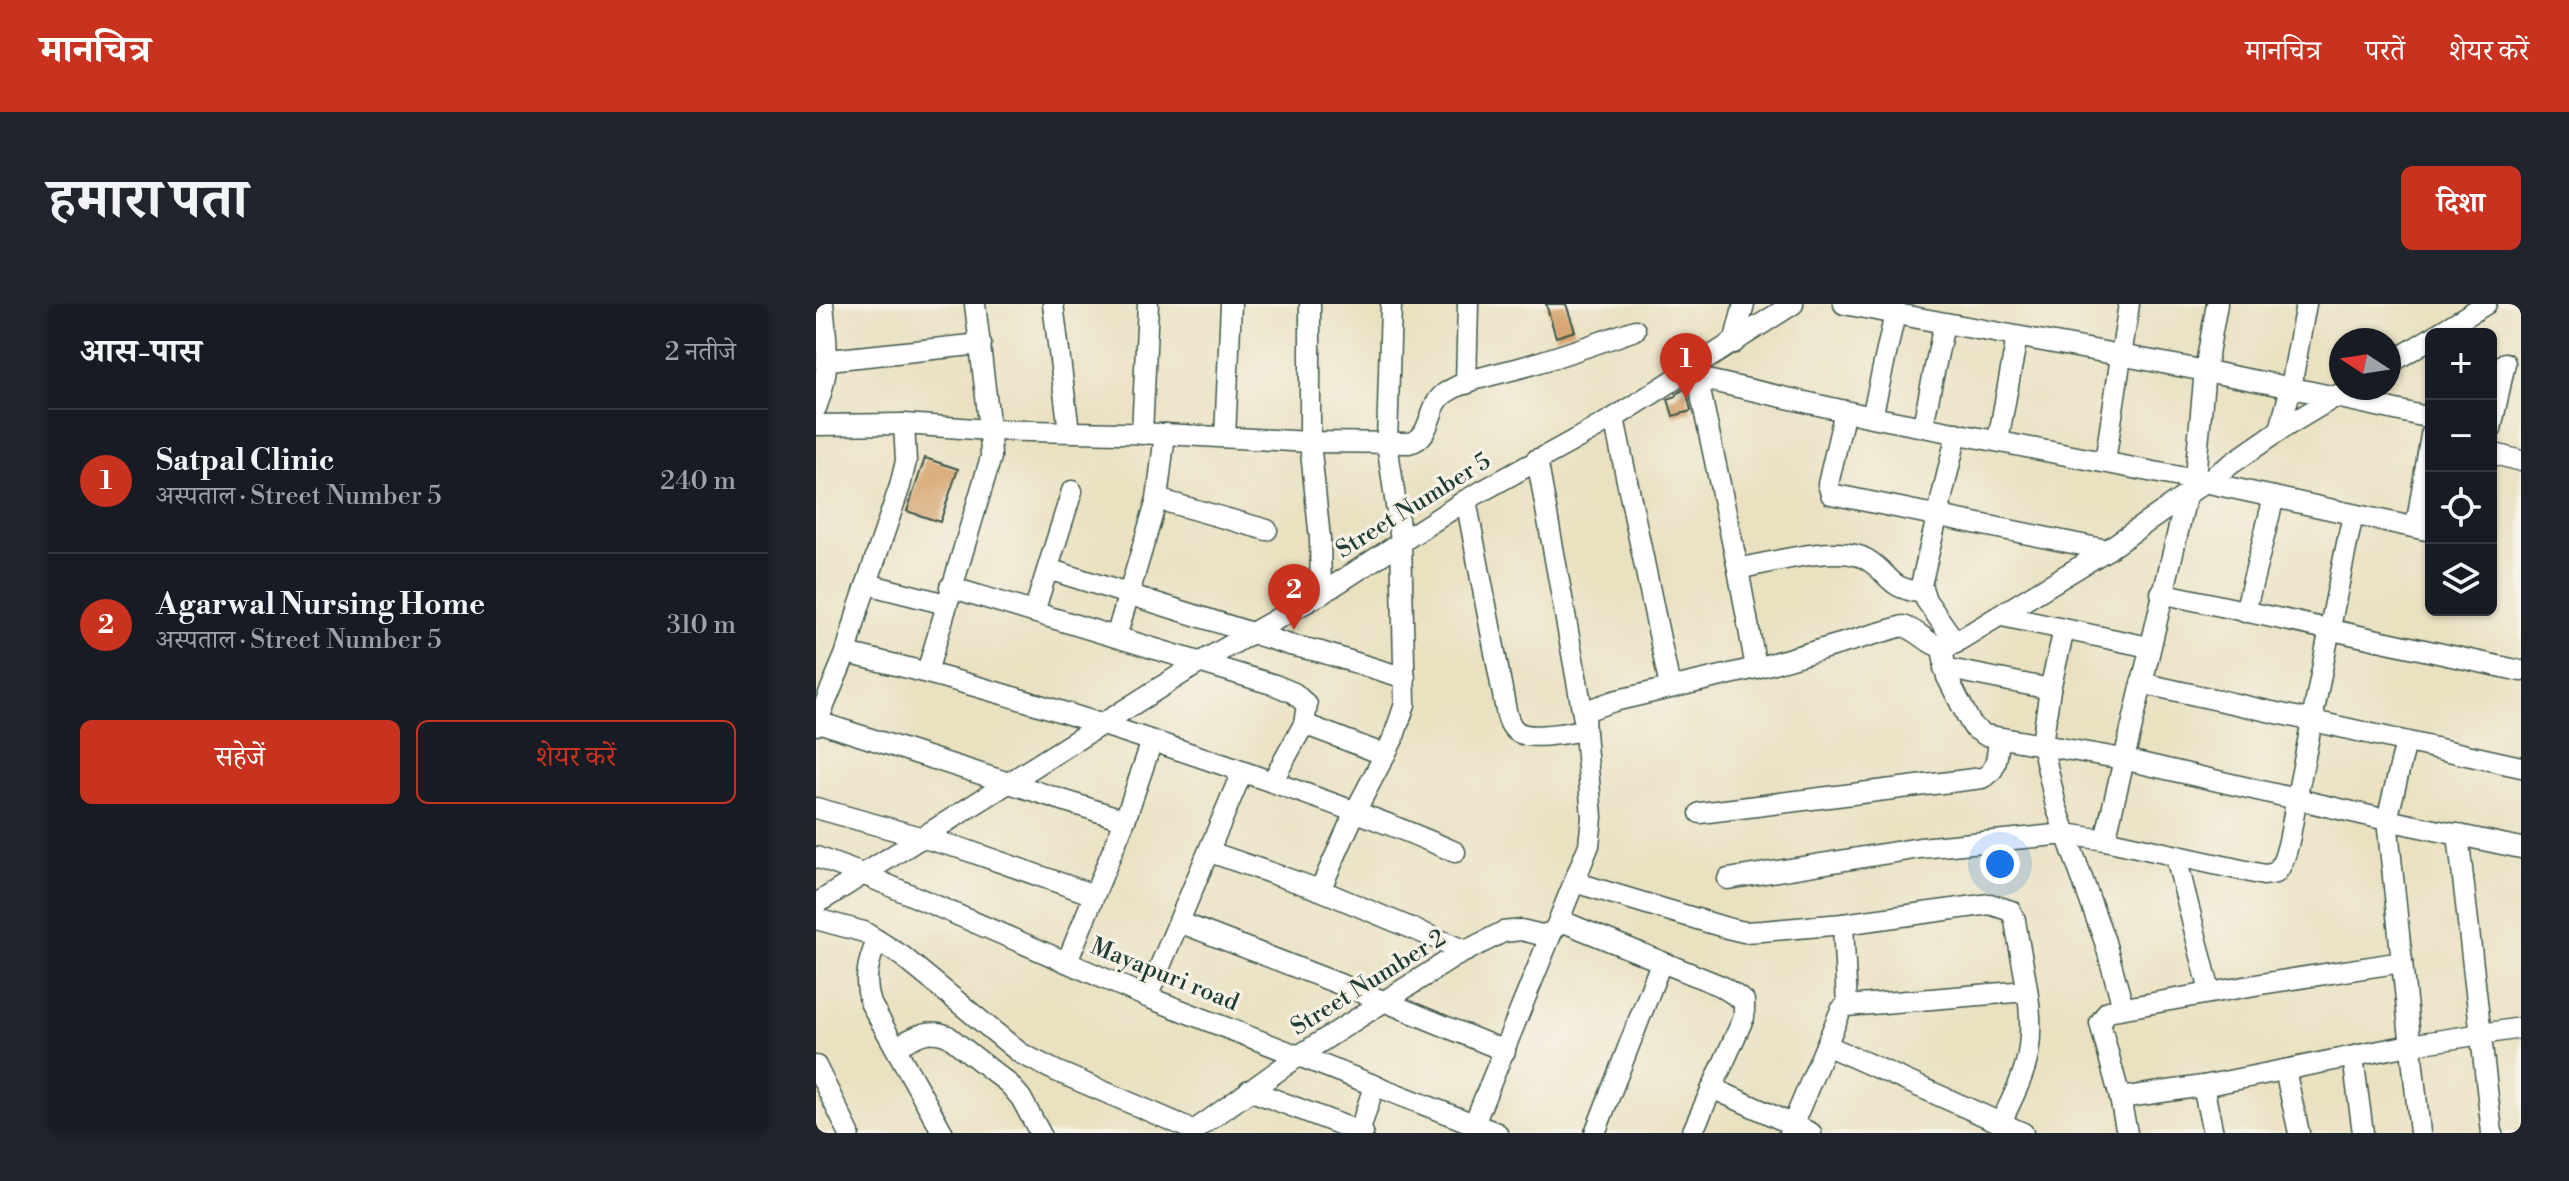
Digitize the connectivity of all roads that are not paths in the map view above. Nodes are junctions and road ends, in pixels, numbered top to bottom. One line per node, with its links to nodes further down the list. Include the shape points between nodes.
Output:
1 (823, 304): 26 (street)
2 (975, 304): 23 (street)
3 (1053, 304): 46 (street)
4 (1148, 304): 48 (street)
5 (1231, 304): 50 (street)
6 (1310, 304): 52 (street)
7 (1391, 304): 53 (street)
8 (1469, 304): 30 (street)
9 (1744, 304): 22 (street)
10 (1793, 304): 22 (street, Street Number 5)
11 (1844, 304): 16 (street)
12 (2129, 304): 24 (street)
13 (2217, 304): 28 (street)
14 (2306, 304): 31 (street)
15 (2486, 304): 18 (street)
16 (1895, 314): 17 (street); 39 (street)
17 (1944, 324): 20 (street); 43 (street)
18 (2450, 328)
19 (1635, 330): 30 (street)
20 (2017, 337): 24 (street); 51 (street)
21 (2425, 342): 25 (street)
22 (1734, 343): 29 (street, Street Number 5)
23 (981, 344): 26 (street); 44 (street)
24 (2120, 355): 28 (street); 57 (street)
25 (2401, 357)
26 (829, 360): 36 (street)
27 (2505, 363): 35 (street)
28 (2205, 370): 31 (street); 59 (street)
29 (1696, 373): 37 (street); 40 (street, Street Number 5); 71 (street)
30 (1466, 384): 53 (street, via 1440,397 1417,441)
31 (2291, 387): 32 (street); 45 (street)
32 (2329, 391)
33 (2331, 400): 45 (street)
34 (2371, 400): 38 (street)
35 (2497, 401)
36 (816, 408)
37 (1845, 411): 39 (street); 65 (street, via 1828,492)
38 (2425, 416)
39 (1872, 417): 43 (street)
40 (1614, 418): 55 (street, Street Number 5); 94 (street)
41 (904, 424): 42 (street); 44 (street); 72 (street, via 904,472)
42 (816, 425)
43 (1923, 425): 47 (street)
44 (990, 430): 46 (street); 77 (street, via 991,457)
45 (2280, 430): 59 (street)
46 (1069, 431): 48 (street)
47 (1957, 433): 51 (street); 65 (street)
48 (1142, 434): 49 (street)
49 (1165, 434): 50 (street); 62 (street)
50 (1225, 437): 52 (street)
51 (1998, 440): 57 (street)
52 (1310, 442): 53 (street); 76 (street)
53 (1387, 443): 68 (street)
54 (2497, 455): 56 (street)
55 (1537, 459): 63 (street, Street Number 5); 100 (street)
56 (2521, 461)
57 (2105, 462): 59 (street)
58 (2428, 472): 66 (street)
59 (2195, 486): 61 (street); 69 (street); 74 (street)
60 (1072, 491): 70 (street)
61 (2274, 497): 64 (street); 79 (street)
62 (1157, 499): 67 (street); 75 (street)
63 (1466, 500): 68 (street, Street Number 5); 100 (street, via 1512,728 1535,736)
64 (2353, 515): 66 (street); 81 (street)
65 (1937, 516): 69 (street); 73 (street, via 1922,573)
66 (2424, 529)
67 (1267, 530)
68 (1401, 540): 76 (street, Street Number 5); 92 (street)
69 (2107, 550): 80 (street)
70 (1048, 569): 75 (street); 78 (street)
71 (1738, 569): 73 (street, via 1845,552 1866,559 1896,587); 89 (street)
72 (867, 584): 77 (street); 86 (street)
73 (1923, 593): 87 (street)
74 (2161, 593): 79 (street); 85 (street)
75 (1129, 594): 83 (street); 84 (street)
76 (1321, 594): 83 (street, Street Number 5)
77 (948, 596): 78 (street); 91 (street)
78 (1034, 612): 84 (street)
79 (2245, 612): 81 (street)
80 (2002, 616): 82 (street); 87 (street)
81 (2328, 629): 90 (street); 96 (street)
82 (2064, 630): 85 (street); 95 (street)
83 (1254, 632): 88 (street, Street Number 5); 92 (street)
84 (1116, 637): 88 (street)
85 (2149, 647): 93 (street)
86 (846, 653): 91 (street); 97 (street)
87 (1947, 653): 89 (street, via 1903,626); 95 (street); 101 (street, via 1974,728)
88 (1199, 663): 98 (street, via 1294,693 1307,705); 99 (street, Street Number 5)
89 (1756, 668): 94 (street)
90 (2521, 671)
91 (927, 672): 99 (street)
92 (1405, 678): 105 (street, via 1405,704)
93 (2141, 683): 96 (street); 106 (street)
94 (1670, 687): 100 (street, via 1594,707)
95 (2050, 689): 104 (street)
96 (2312, 720): 103 (street); 111 (street)
97 (817, 724): 110 (street)
98 (1304, 724): 105 (street); 109 (street)
99 (1101, 725): 102 (street); 110 (street, Street Number 5)
100 (1584, 725): 128 (street, via 1592,817 1589,845)
101 (1999, 739): 104 (street); 114 (street, via 1993,769 1982,778)
102 (1152, 741): 108 (street); 115 (street)
103 (2406, 742): 107 (street); 116 (street)
104 (2042, 744): 106 (street); 117 (street)
105 (1385, 755): 113 (street)
106 (2123, 759): 111 (street); 120 (street)
107 (2521, 767)
108 (1242, 772): 109 (street); 122 (street)
109 (1272, 782): 113 (street)
110 (1009, 784): 115 (street); 119 (street, Street Number 5)
111 (2296, 799): 116 (street); 125 (street, via 2276,873)
112 (816, 808): 119 (street)
113 (1355, 812): 123 (street); 129 (street)
114 (1700, 813)
115 (1125, 820): 130 (street)
116 (2387, 820): 118 (street); 139 (street)
117 (2066, 834): 120 (street); 127 (street, via 1920,848); 146 (street)
118 (2458, 834): 121 (street); 148 (street)
119 (922, 838): 126 (street, Street Number 5); 130 (street)
120 (2105, 840): 125 (street)
121 (2521, 848)
122 (1210, 852): 129 (street); 133 (street)
123 (1455, 852)
124 (816, 857): 126 (street, Mayapuri road)
125 (2176, 857): 142 (street)
126 (865, 875): 131 (street, Street Number 5); 138 (street, Mayapuri road)
127 (1728, 879)
128 (1571, 889): 134 (street, via 1744,932); 135 (street)
129 (1320, 890): 137 (street)
130 (1094, 895): 138 (street)
131 (816, 904)
132 (816, 919): 136 (street)
133 (1179, 922): 143 (street); 144 (street)
134 (1843, 924): 141 (street, via 2002,906 2015,920); 145 (street)
135 (1556, 926): 137 (street, Street Number 2, via 1542,935 1503,932); 140 (street); 152 (street)
136 (877, 940): 151 (street, via 866,990); 164 (street, via 1020,1053)
137 (1466, 951): 144 (street, Street Number 2)
138 (1067, 962): 143 (street, Mayapuri road)
139 (2402, 962): 142 (street); 150 (street)
140 (1661, 963): 159 (street, via 1721,986 1744,1001 1744,1017); 171 (street)
141 (2027, 991): 145 (street); 162 (street, via 2028,1058)
142 (2210, 992): 146 (street)
143 (1147, 997): 153 (street, Mayapuri road)
144 (1386, 1002): 152 (street); 153 (street, Street Number 2)
145 (1847, 1006): 149 (street)
146 (2123, 1007): 161 (street, via 2108,1011 2100,1023)
147 (2521, 1028): 148 (street)
148 (2482, 1035): 150 (street); 179 (street)
149 (1826, 1045): 162 (street); 165 (street)
150 (2410, 1045): 154 (street); 178 (street)
151 (896, 1047): 167 (street); 168 (street, via 928,1031 948,1036 1009,1084)
152 (1505, 1051): 163 (street)
153 (1300, 1055): 157 (street, Mayapuri road); 160 (street, Street Number 2)
154 (2353, 1057): 156 (street); 177 (street)
155 (816, 1066): 166 (street)
156 (2285, 1070): 158 (street); 176 (street)
157 (1374, 1086): 163 (street, Mayapuri road); 169 (street)
158 (2203, 1086): 161 (street); 175 (street)
159 (1712, 1088): 165 (street); 172 (street)
160 (1249, 1090): 164 (street, Street Number 2); 169 (street)
161 (2120, 1098): 174 (street)
162 (2001, 1123): 173 (street)
163 (1474, 1124): 170 (street, Mayapuri road)
164 (1192, 1130)
165 (1798, 1130)
166 (849, 1133)
167 (943, 1133)
168 (1040, 1133)
169 (1360, 1133)
170 (1497, 1133)
171 (1595, 1133)
172 (1692, 1133)
173 (2023, 1133)
174 (2127, 1133)
175 (2213, 1133)
176 (2299, 1133)
177 (2363, 1133)
178 (2420, 1133)
179 (2492, 1133)

